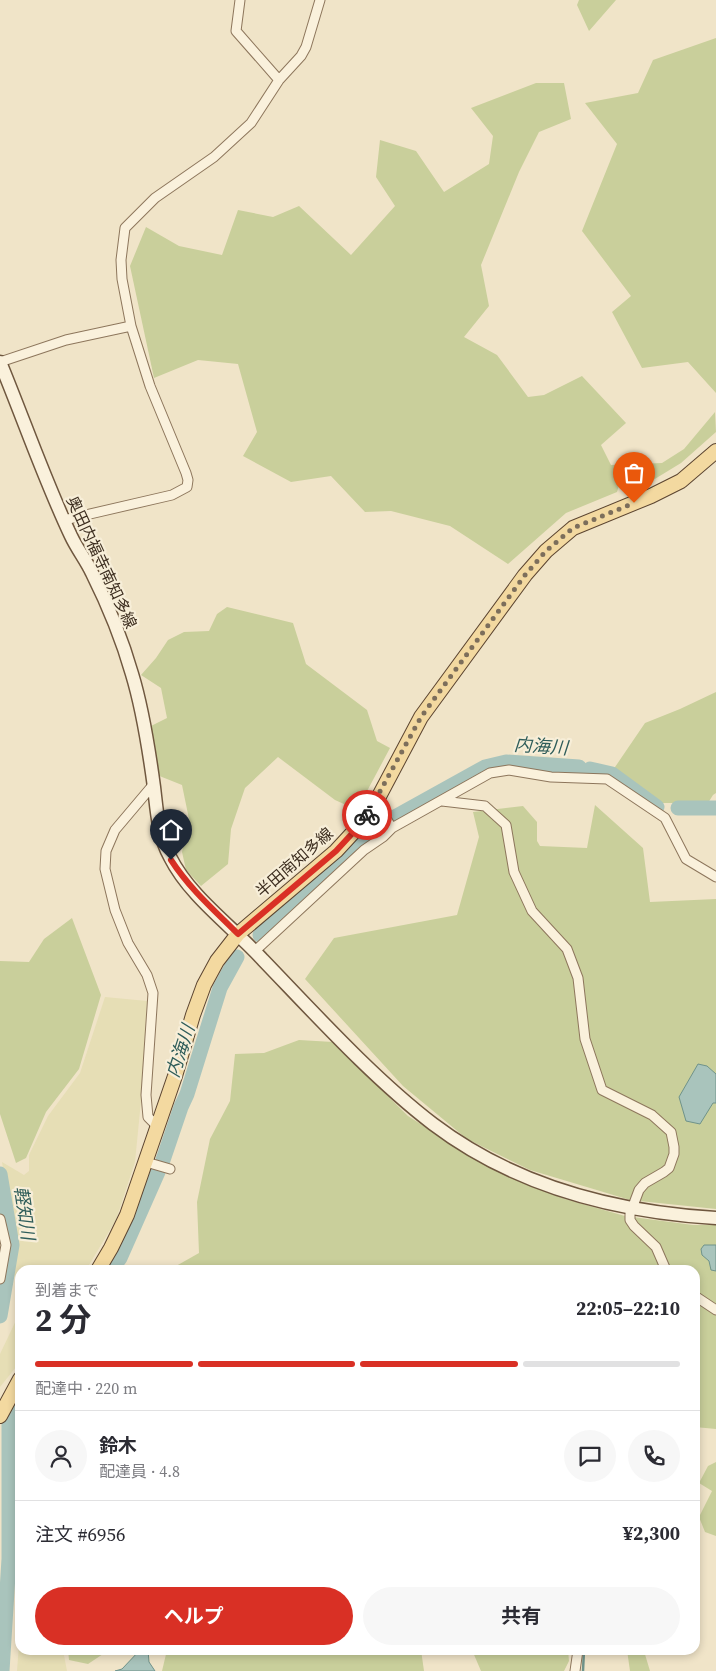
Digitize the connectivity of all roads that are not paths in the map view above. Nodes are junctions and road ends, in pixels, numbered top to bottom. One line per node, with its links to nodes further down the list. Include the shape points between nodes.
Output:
1 (240, 0): 3 (street, via 236,31)
2 (320, 0): 3 (street, via 306,47)
3 (279, 80): 4 (street, via 251,123 214,156 155,198 125,228 122,279)
4 (131, 326): 5 (street, via 66,340); 7 (street, via 150,386 186,473 187,487 172,495)
5 (0, 362): 7 (main road, 奥田内福寺南知多線)
6 (716, 450): 10 (main road, 半田南知多線, via 681,481 573,528 546,551 421,717)
7 (64, 520): 8 (main road, 奥田内福寺南知多線, via 104,598 133,676)
8 (153, 785): 13 (main road, 奥田内福寺南知多線, via 158,824 171,860 184,880); 15 (street, via 115,830 106,851 105,869 115,910 153,993 146,1095 148,1117)
9 (442, 801): 11 (street); 12 (street, via 490,773 509,770 551,777 607,778 665,818 686,860); 18 (street, via 485,806 506,825 514,872 532,911 567,948 578,978 584,1040 602,1090 652,1115 671,1132 674,1154 669,1168 645,1183)
10 (376, 802): 11 (street); 13 (main road, 半田南知多線, via 336,851)
11 (392, 828): 14 (street)
12 (716, 877)
13 (238, 934): 14 (main road, 奥田内福寺南知多線); 15 (main road, 半田南知多線, via 204,985)
14 (256, 951): 18 (main road, 奥田内福寺南知多線, via 362,1061 435,1125 494,1162 528,1178)
15 (158, 1127): 16 (main road, 半田南知多線)
16 (146, 1162): 17 (street); 21 (main road, 半田南知多線, via 127,1215)
17 (170, 1169)
18 (631, 1209): 19 (main road, 奥田内福寺南知多線); 22 (street, via 630,1220 656,1246)
19 (716, 1218)
20 (0, 1219): 23 (street, via 6,1245)
21 (101, 1265)
22 (664, 1265)
23 (0, 1279)
24 (700, 1299): 25 (street)
25 (716, 1310)
26 (15, 1388): 27 (main road)
27 (0, 1416)
28 (577, 1655): 29 (street)
29 (575, 1671)

